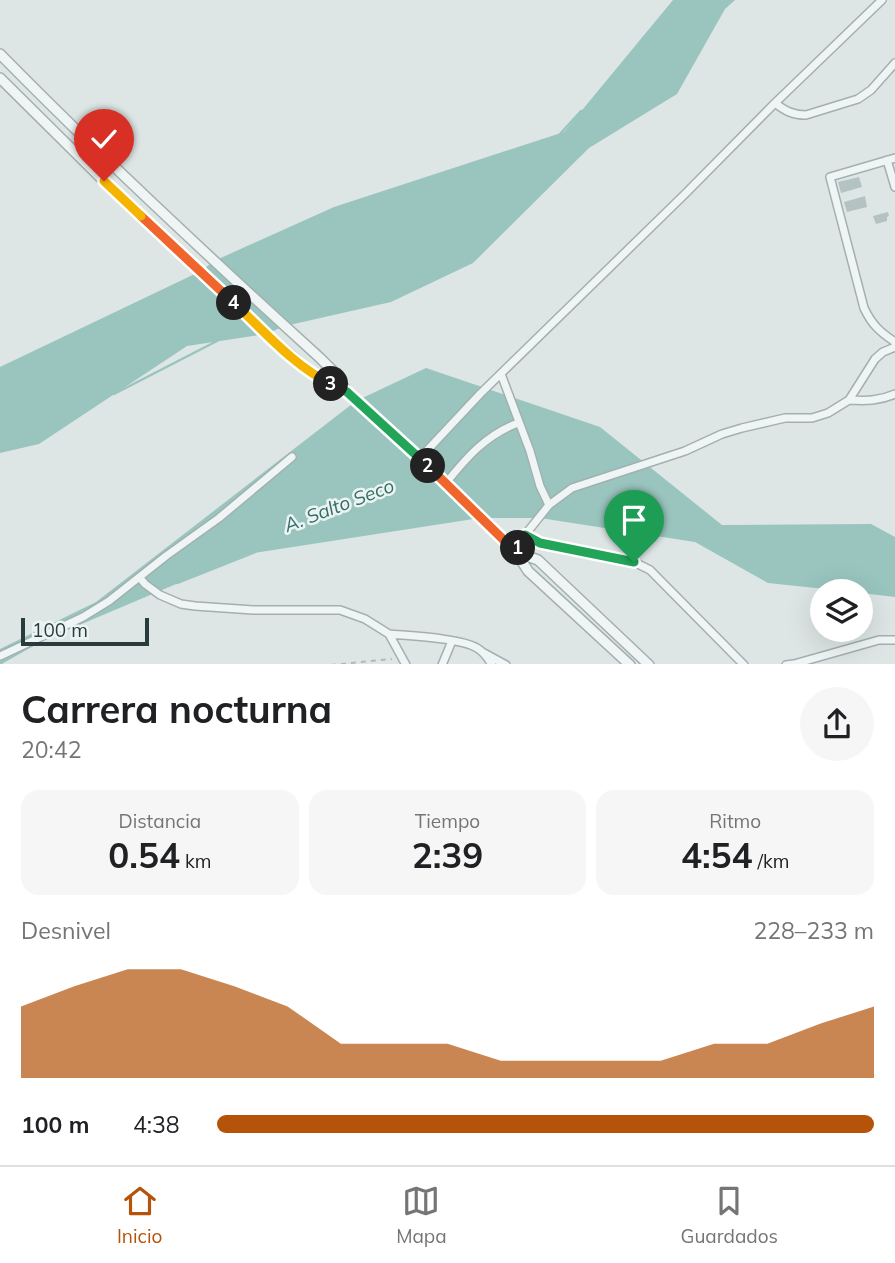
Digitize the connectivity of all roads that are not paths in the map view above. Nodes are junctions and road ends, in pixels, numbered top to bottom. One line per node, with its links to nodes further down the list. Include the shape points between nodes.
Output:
1 (882, 0): 5 (street)
2 (0, 54): 8 (street)
3 (895, 63): 5 (street, via 858,99 806,115 786,112)
4 (0, 78): 9 (street)
5 (775, 103): 11 (street)
6 (891, 159): 7 (street); 10 (street, via 831,177 864,308 875,327)
7 (895, 187)
8 (233, 279): 9 (street); 12 (street, via 320,358)
9 (221, 290): 12 (street, via 307,369)
10 (895, 344): 14 (street, via 875,359)
11 (501, 374): 15 (street); 17 (street)
12 (347, 392): 17 (street)
13 (895, 394): 14 (street, via 869,402)
14 (849, 400): 19 (street, via 812,418 785,418 722,434 572,488)
15 (518, 423): 18 (street, via 500,429 484,442); 19 (street)
16 (292, 457): 22 (street)
17 (420, 458): 18 (street)
18 (446, 484): 21 (street)
19 (549, 505): 20 (street)
20 (525, 535): 21 (street); 36 (street, via 540,543 650,569)
21 (516, 552): 24 (street, via 538,560); 27 (street, via 528,571)
22 (140, 578): 23 (street, via 160,596 181,604 340,610); 29 (street, via 83,617)
23 (388, 634): 26 (street); 30 (street)
24 (620, 636): 27 (street); 35 (street)
25 (895, 640): 37 (street)
26 (452, 641): 28 (street); 31 (street)
27 (610, 646): 34 (street)
28 (484, 653): 32 (street); 33 (street)
29 (0, 656)
30 (405, 661)
31 (442, 664)
32 (492, 664)
33 (506, 664)
34 (629, 664)
35 (649, 664)
36 (745, 664)
37 (786, 664)

